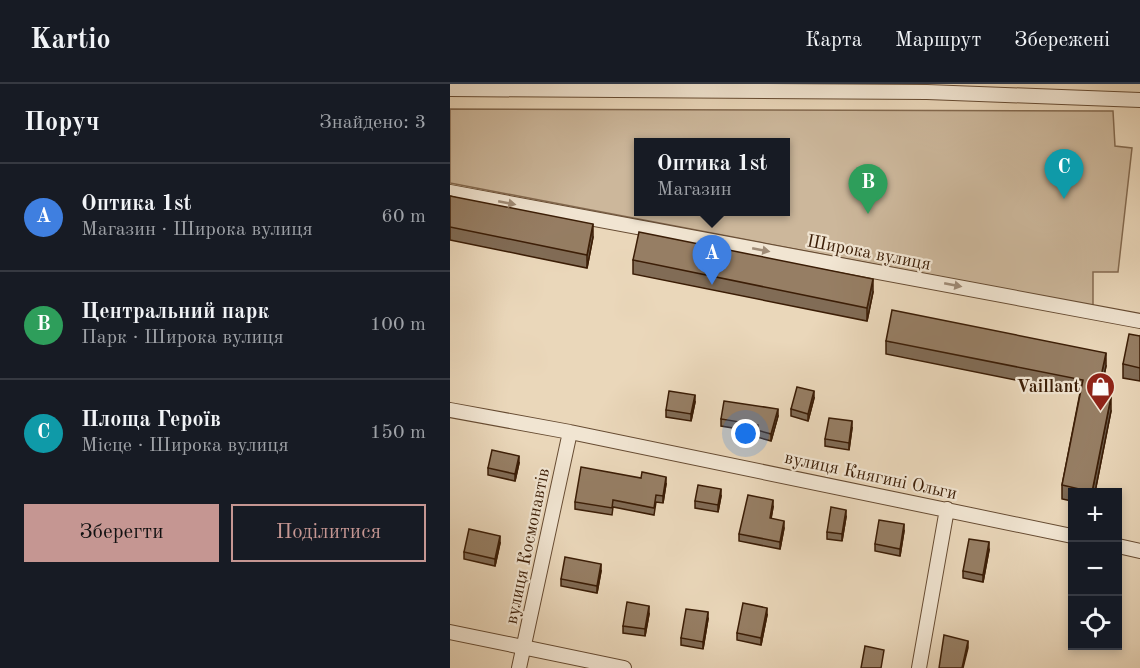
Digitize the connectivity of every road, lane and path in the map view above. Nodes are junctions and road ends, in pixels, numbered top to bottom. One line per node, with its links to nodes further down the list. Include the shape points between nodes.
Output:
1 (927, 88): 2 (street); 3 (street)
2 (450, 89)
3 (1140, 100)
4 (450, 192): 5 (street, Широка вулиця, one-way to 5)
5 (1140, 321)
6 (450, 410): 7 (street, вулиця Княгині Ольги)
7 (570, 432): 8 (street, вулиця Княгині Ольги); 13 (street, вулиця Космонавтів)
8 (947, 509): 9 (street, вулиця Княгині Ольги); 16 (street)
9 (1068, 535)
10 (1122, 547): 11 (street)
11 (1140, 551)
12 (450, 632): 13 (street)
13 (524, 645): 14 (street, вулиця Космонавтів); 15 (street)
14 (519, 668)
15 (624, 668)
16 (920, 668)

